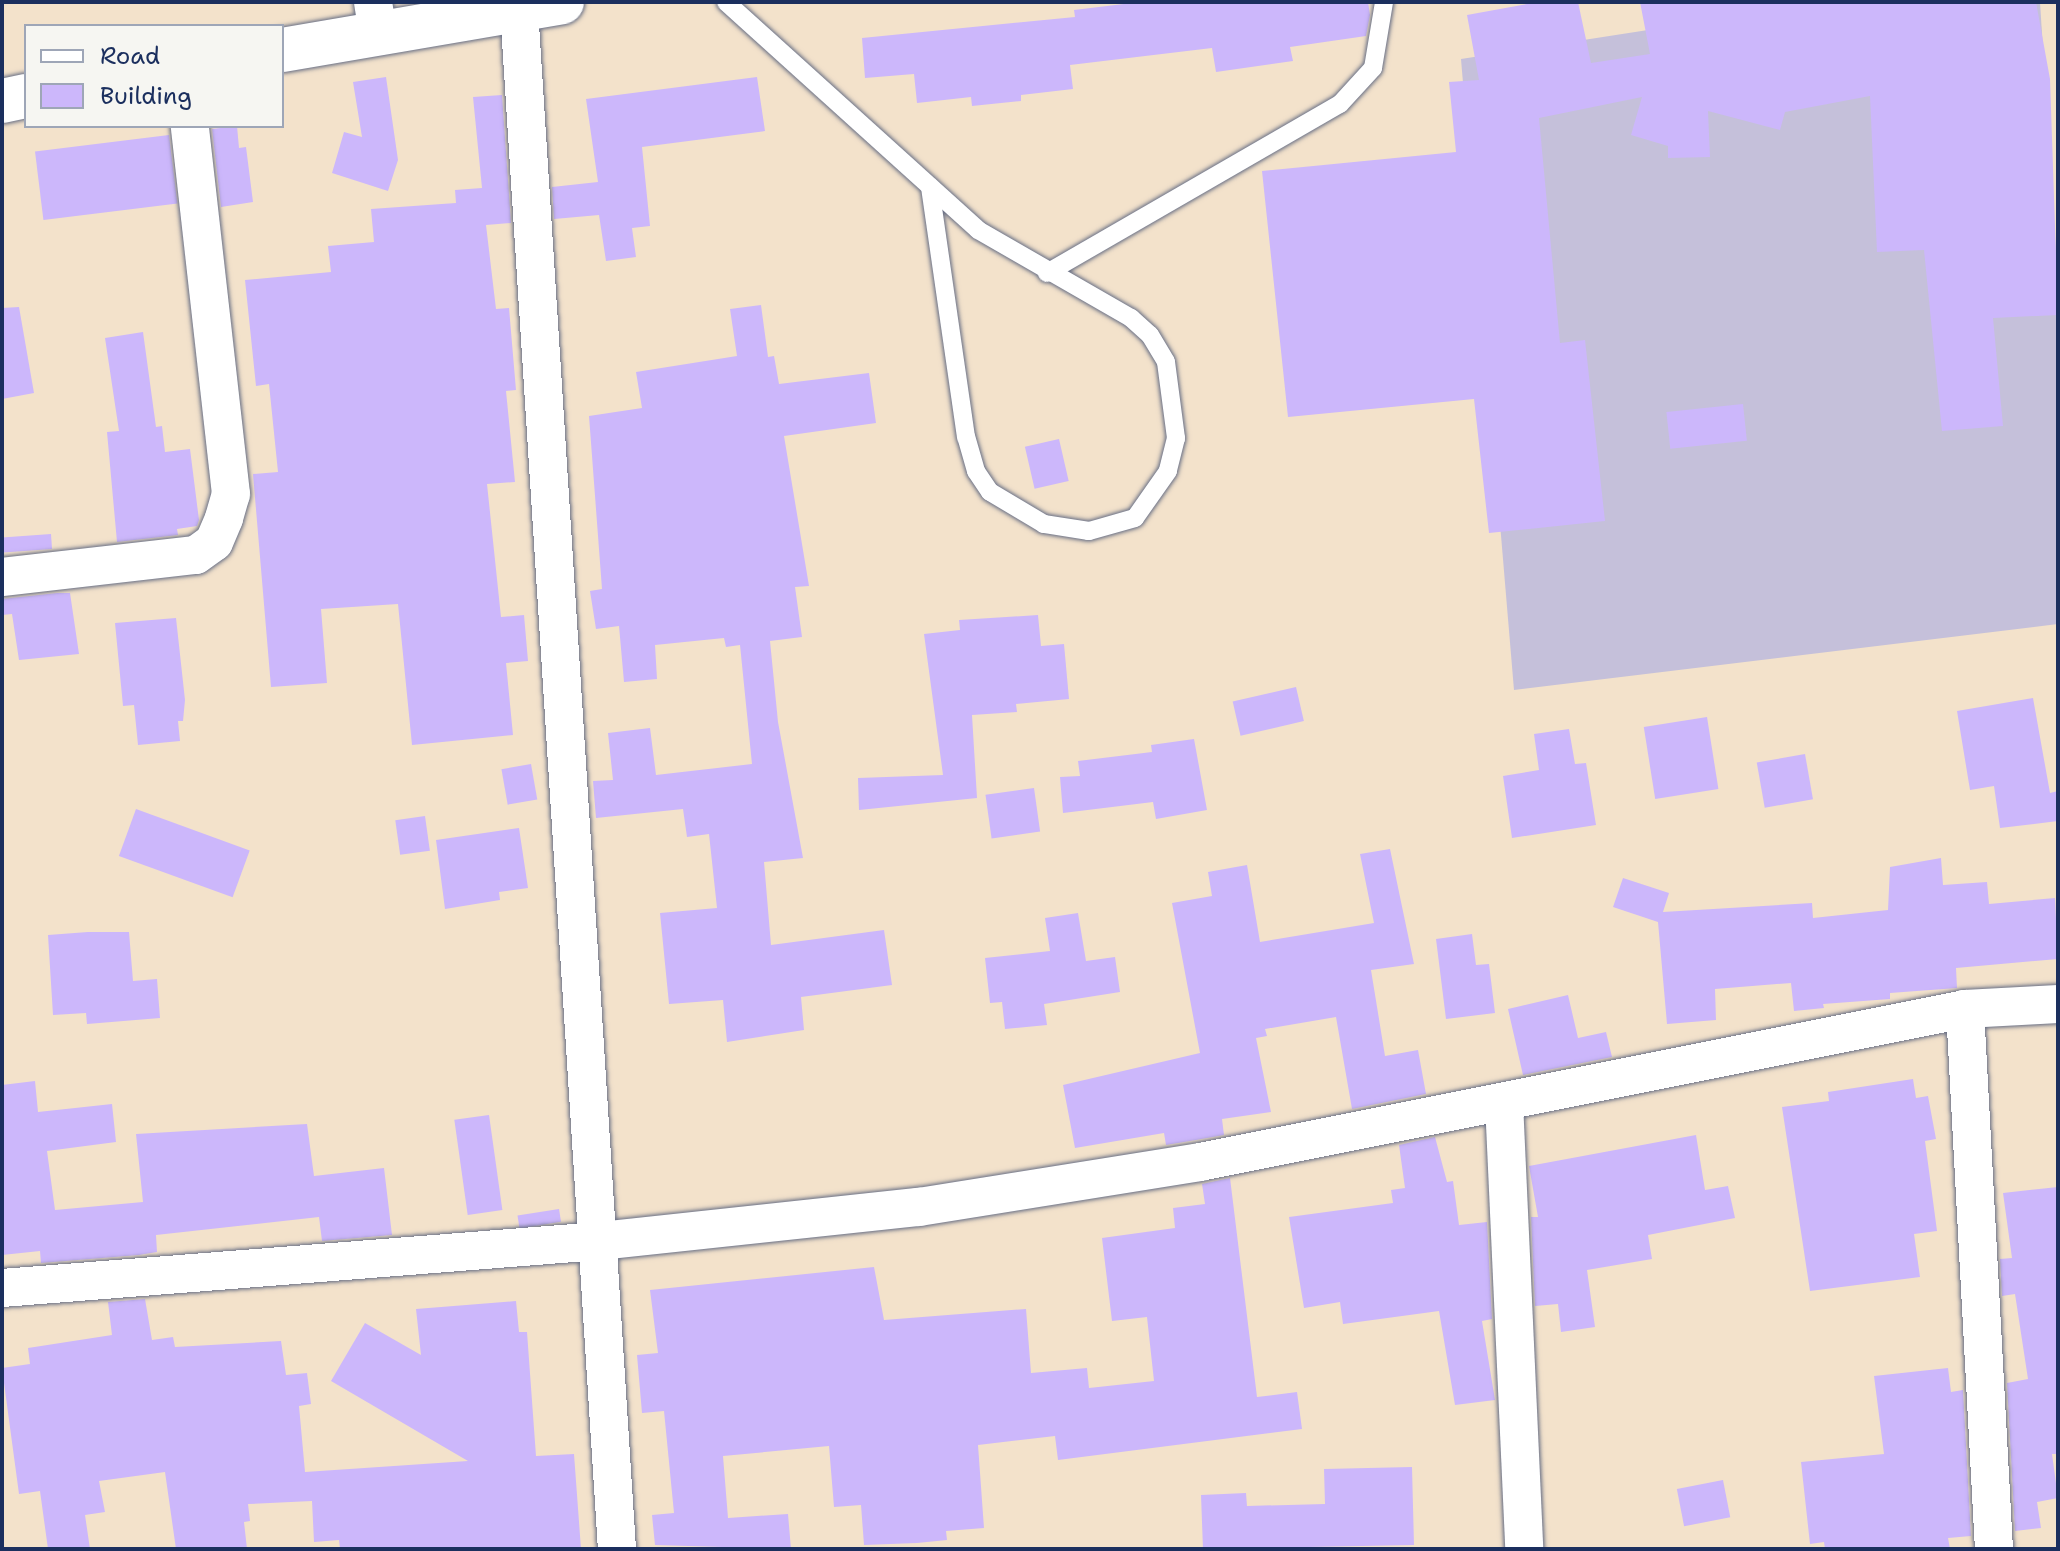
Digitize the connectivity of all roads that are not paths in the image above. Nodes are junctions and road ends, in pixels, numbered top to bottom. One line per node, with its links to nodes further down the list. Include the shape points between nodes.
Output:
1 (562, 2): 4 (highway)
2 (726, 2): 10 (lane)
3 (1384, 2): 11 (lane, via 1373,68 1340,104)
4 (519, 9): 5 (highway); 16 (street)
5 (375, 17): 6 (highway)
6 (284, 49)
7 (24, 96): 8 (highway)
8 (2, 101)
9 (190, 128): 12 (street, via 231,494 214,542 196,555)
10 (930, 187): 11 (lane, via 978,230); 11 (lane, via 966,437 976,471 990,492 1044,524 1089,531 1113,527 1135,518 1168,471 1176,438 1166,362 1131,318)
11 (1047, 273)
12 (2, 577)
13 (2058, 1004): 14 (street)
14 (1965, 1009): 15 (street); 20 (street)
15 (1504, 1102): 16 (street, via 1200,1162 919,1207); 19 (street)
16 (599, 1241): 17 (street); 18 (street)
17 (2, 1288)
18 (617, 1549)
19 (1524, 1549)
20 (1994, 1549)

